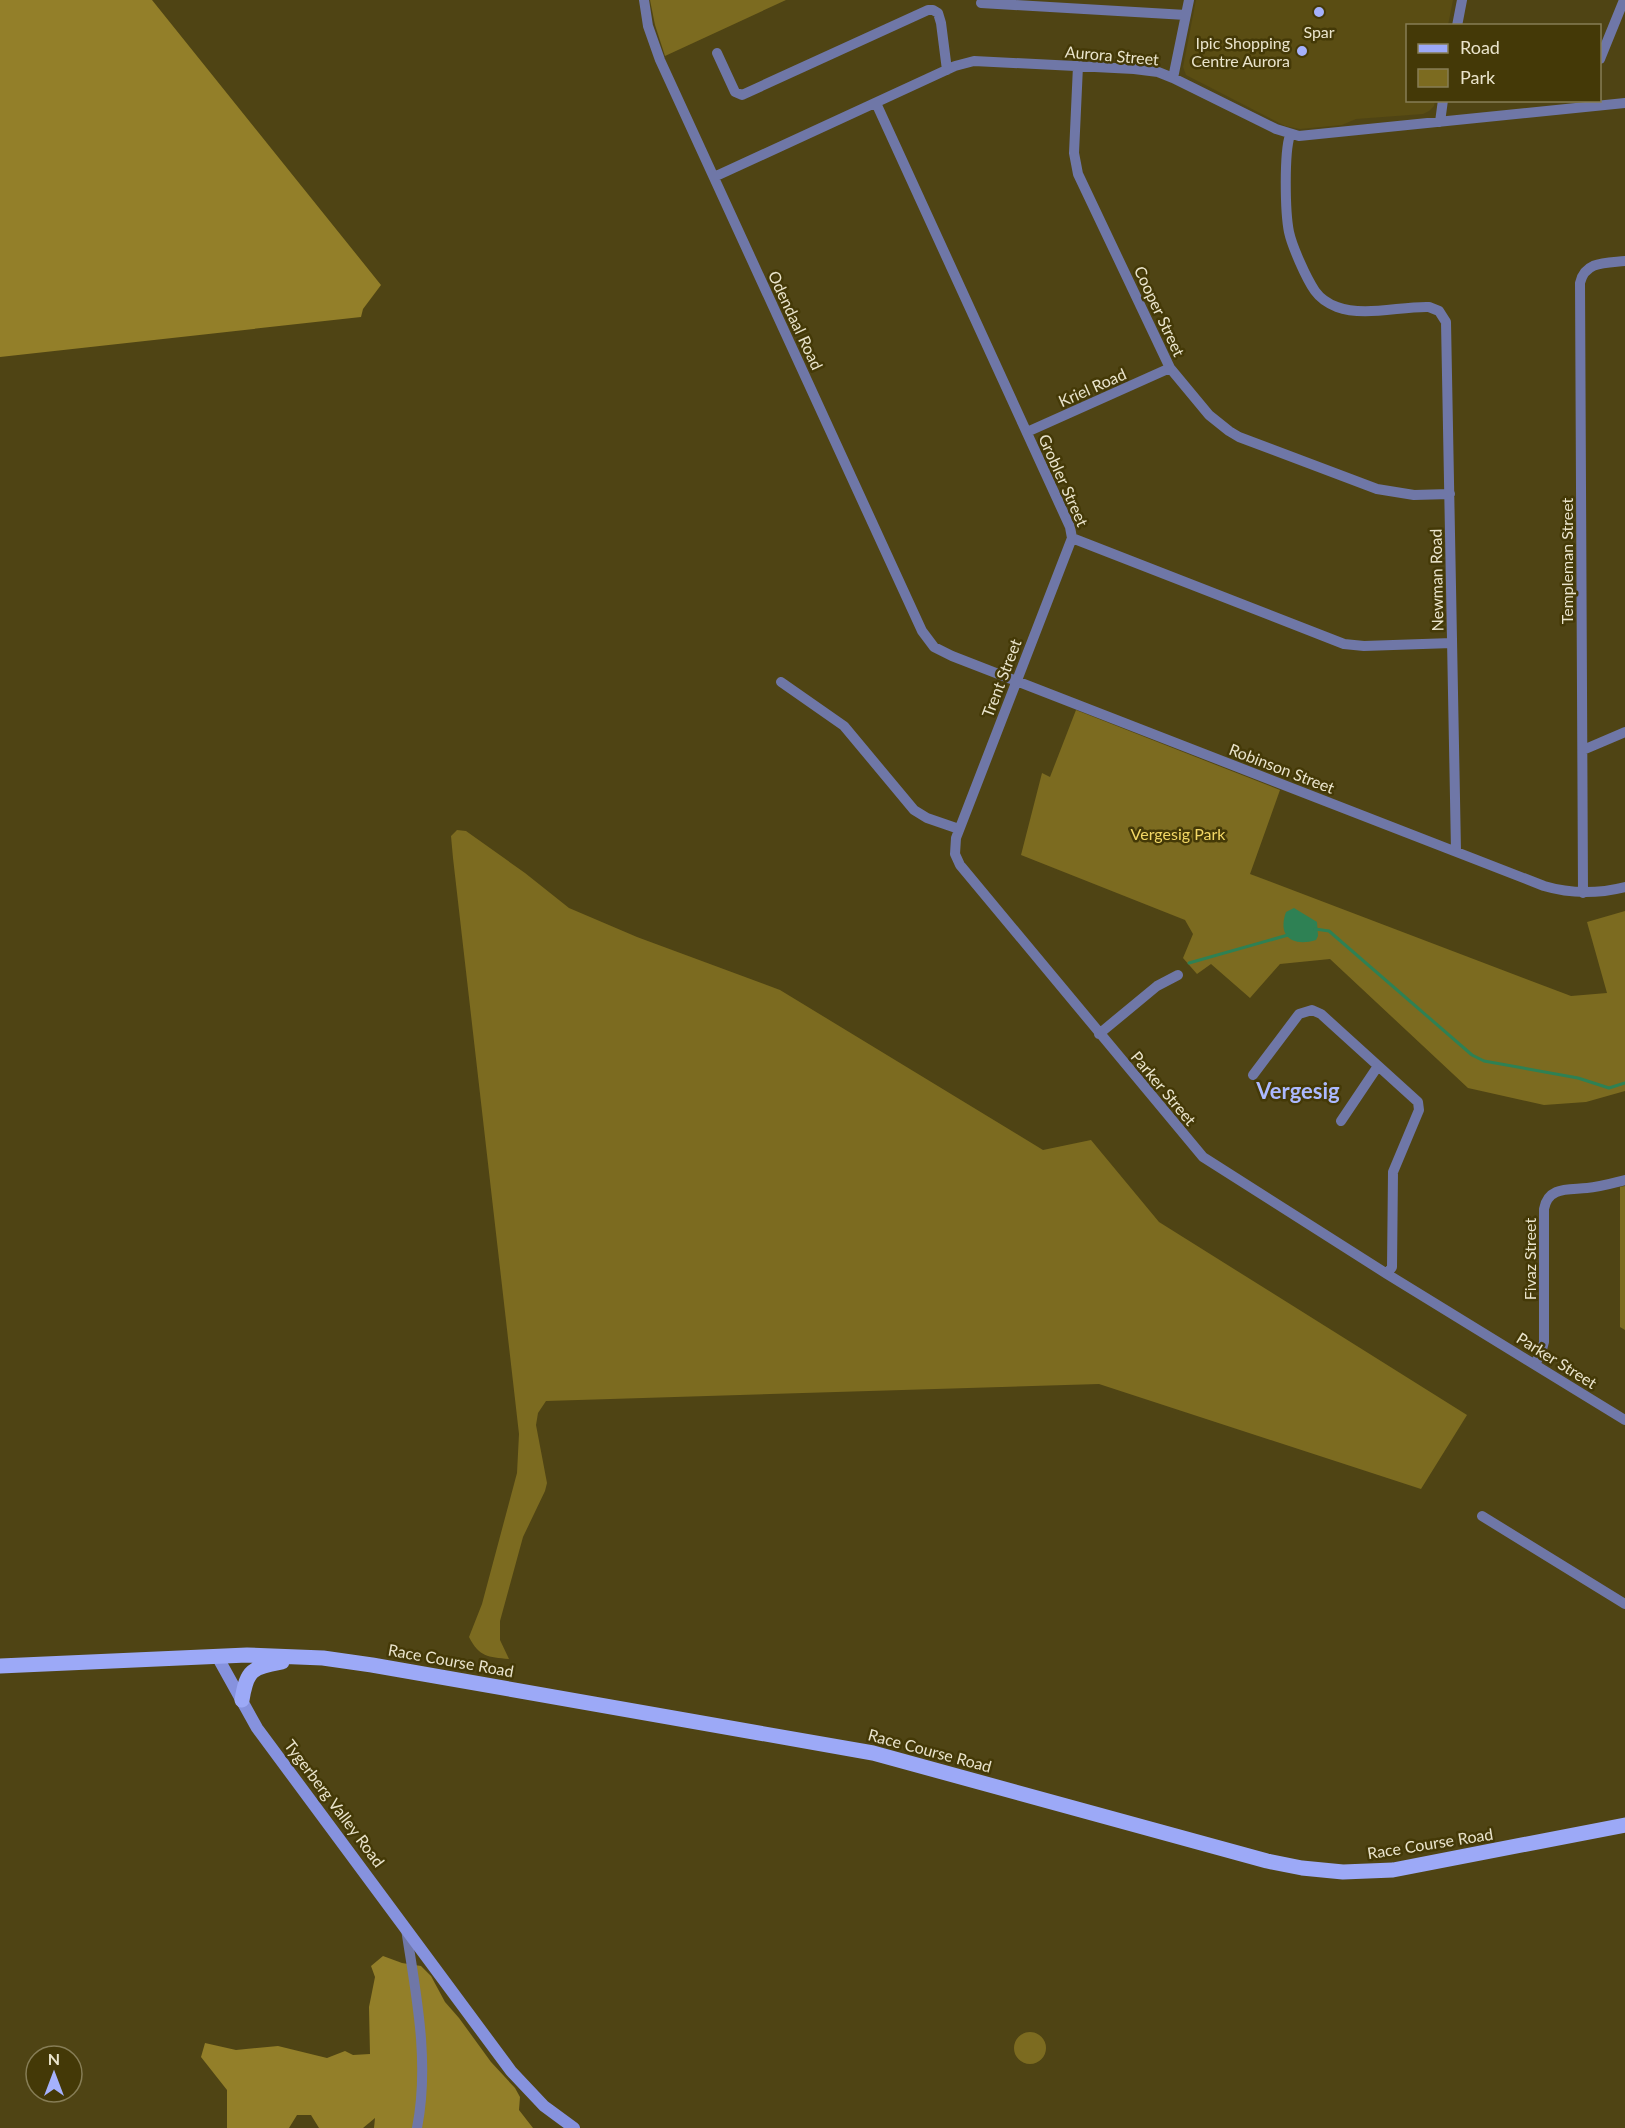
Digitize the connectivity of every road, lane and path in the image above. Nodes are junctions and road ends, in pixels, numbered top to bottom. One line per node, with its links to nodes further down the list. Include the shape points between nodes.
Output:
1 (644, 0): 19 (street, Odendaal Road, via 654,45)
2 (1189, 0): 6 (street)
3 (1462, 0): 7 (street)
4 (1624, 0): 9 (street)
5 (981, 3): 6 (street)
6 (1186, 15): 12 (street)
7 (1457, 24)
8 (717, 53): 11 (street, via 735,92 742,95 933,10 940,17)
9 (1601, 54)
10 (1078, 66): 11 (street, Aurora Street, via 984,61); 12 (street, Aurora Street, via 1146,70); 21 (street, Cooper Street, via 1076,167)
11 (947, 70): 14 (street, Aurora Street)
12 (1173, 78): 18 (street, Aurora Street)
13 (1443, 102): 17 (street)
14 (876, 103): 19 (street, Aurora Street); 22 (street, Grobler Street)
15 (1625, 103): 16 (street, Aurora Street)
16 (1584, 104): 17 (street, Aurora Street)
17 (1440, 122): 18 (street, Aurora Street)
18 (1290, 135): 23 (street, Newman Road, via 1289,229 1315,292 1331,305 1352,311 1424,307 1439,311 1444,318)
19 (714, 177): 26 (street, Odendaal Road, via 922,631)
20 (1625, 261): 30 (street, Templeman Street, via 1592,266 1580,284)
21 (1170, 368): 22 (street, Kriel Road); 23 (street, Cooper Street, via 1209,415 1239,437 1377,489 1414,495)
22 (1027, 432): 24 (street, Grobler Street)
23 (1450, 494): 25 (street, Newman Road)
24 (1072, 538): 25 (street, Grobler Street, via 1344,644); 27 (street, Trent Street)
25 (1452, 643): 32 (street, Newman Road)
26 (934, 647): 27 (street, Robinson Street)
27 (1016, 681): 31 (street, Trent Street); 32 (street, Robinson Street)
28 (781, 682): 31 (street, via 844,726 914,810 927,819)
29 (1625, 732): 30 (street)
30 (1583, 750): 34 (street, Templeman Street)
31 (959, 829): 36 (street, Parker Street, via 954,849 960,864)
32 (1456, 851): 34 (street, Robinson Street, via 1544,886)
33 (1625, 887): 34 (street, Robinson Street)
34 (1583, 893)
35 (1178, 975): 36 (street, via 1157,986)
36 (1099, 1034): 41 (street, Parker Street, via 1203,1157)
37 (1378, 1066): 38 (street, via 1321,1014 1307,1010 1299,1014); 39 (street); 41 (street, via 1419,1106 1392,1177 1392,1267)
38 (1253, 1075)
39 (1341, 1121)
40 (1625, 1180): 42 (street, Fivaz Street, via 1560,1190 1546,1199 1544,1342)
41 (1387, 1274): 42 (street, Parker Street)
42 (1535, 1364): 43 (street, Parker Street)
43 (1625, 1420)
44 (1482, 1516): 45 (street)
45 (1625, 1604)
46 (217, 1656): 47 (main road, Race Course Road); 48 (main road); 49 (main road, Tygerberg Valley Road)
47 (305, 1657): 49 (main road, via 255,1668 245,1682); 50 (main road, Race Course Road, via 372,1665 863,1751 1234,1853 1302,1868 1342,1872 1393,1870)
48 (0, 1666)
49 (242, 1700): 51 (main road, Tygerberg Valley Road, via 257,1728)
50 (1625, 1824)
51 (406, 1928): 52 (main road, Tygerberg Valley Road, via 511,2071); 53 (street, via 422,2058)
52 (568, 2127)
53 (417, 2128)

